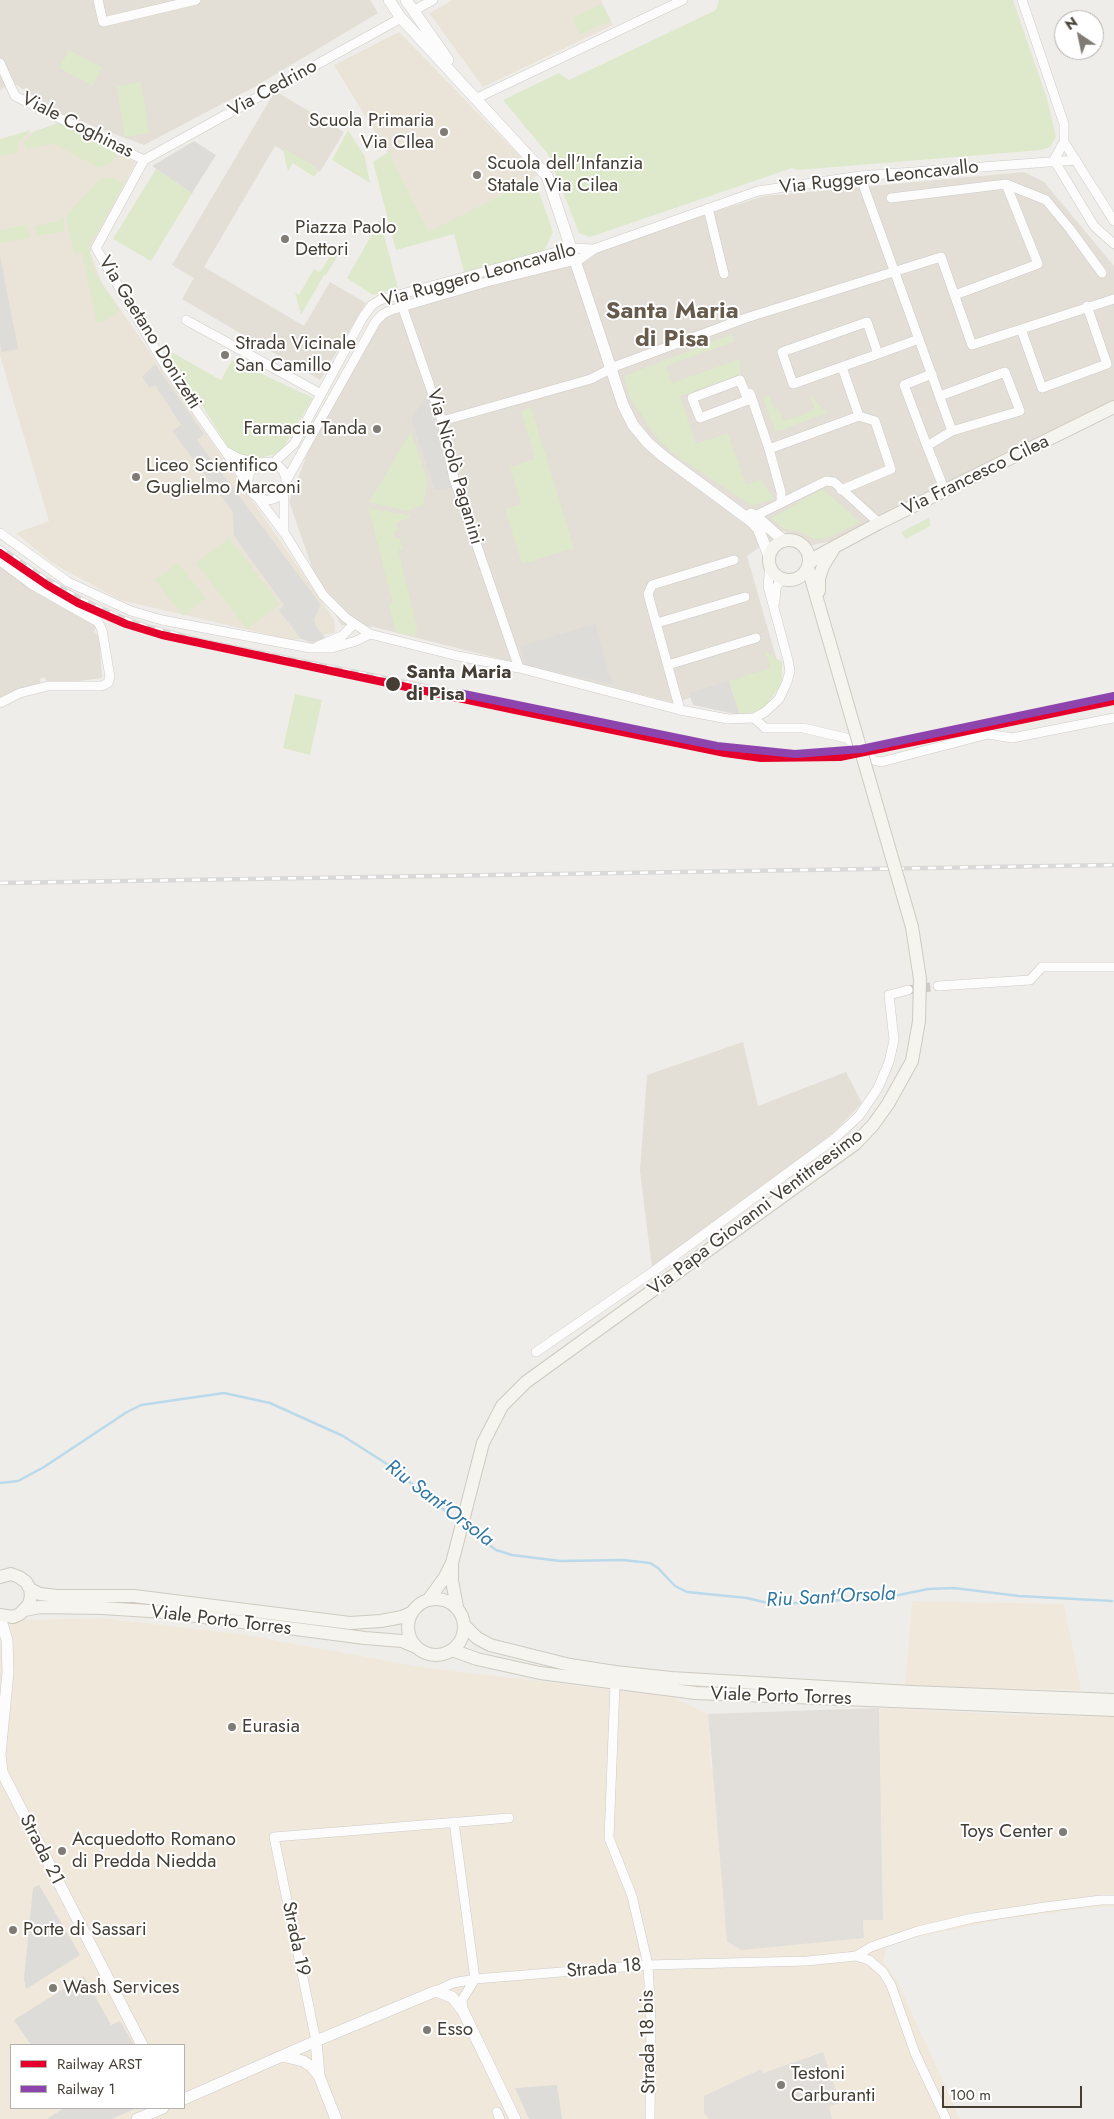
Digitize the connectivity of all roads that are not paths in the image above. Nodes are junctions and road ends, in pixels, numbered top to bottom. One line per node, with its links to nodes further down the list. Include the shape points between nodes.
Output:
1 (98, 0): 2 (street, via 102,22)
2 (196, 0)
3 (390, 0): 9 (street)
4 (406, 0): 8 (street)
5 (433, 0): 8 (street)
6 (683, 0): 11 (street)
7 (1022, 0): 12 (street, via 1064,124)
8 (413, 11): 11 (street)
9 (401, 18): 11 (street); 13 (street, Via Cedrino)
10 (0, 63): 13 (street, Viale Coghinas, via 16,96)
11 (475, 99): 22 (street, via 547,176)
12 (1064, 142): 14 (street); 15 (street)
13 (144, 160): 49 (street, Via Gaetano Donizetti, via 96,248 166,367)
14 (1054, 160): 15 (street); 16 (street, Via Ruggero Leoncavallo); 21 (street, via 1094,226)
15 (1076, 160): 20 (street)
16 (860, 176): 19 (street, Via Ruggero Leoncavallo, via 758,192); 25 (street)
17 (1006, 184): 18 (street); 26 (street, via 1046,200); 29 (street, via 1038,264)
18 (891, 198)
19 (708, 208): 23 (street, Via Ruggero Leoncavallo); 27 (street)
20 (1114, 220)
21 (1114, 244)
22 (571, 248): 23 (street, Via Ruggero Leoncavallo); 24 (street); 28 (street, Via Ruggero Leoncavallo)
23 (594, 248): 24 (street, Via Ruggero Leoncavallo)
24 (577, 259): 31 (street, Via Ruggero Leoncavallo); 38 (street)
25 (895, 271): 29 (street, via 941,256); 35 (street); 38 (street, via 746,318)
26 (1102, 273)
27 (724, 274)
28 (399, 295): 31 (street, Via Nicolò Paganini); 41 (street, Via Ruggero Leoncavallo, via 372,305)
29 (955, 295): 34 (street, via 972,345)
30 (1114, 299): 32 (street)
31 (402, 306): 45 (street, Via Nicolò Paganini); 53 (street, Via Ruggero Leoncavallo, via 383,314 376,321)
32 (1087, 306): 34 (street); 34 (street, via 1107,364 1042,388)
33 (186, 320): 41 (street)
34 (1021, 329)
35 (919, 339): 36 (street); 39 (street)
36 (878, 354): 37 (street); 37 (street, via 867,322 782,352 793,384)
37 (842, 366): 44 (street)
38 (611, 368): 45 (street, via 591,379); 57 (street, via 623,405 633,425 648,443)
39 (932, 374): 42 (street); 47 (street, via 904,385)
40 (744, 389): 40 (street, via 740,380 692,398 700,418 748,400); 48 (street, via 748,388)
41 (321, 394): 51 (street, Via Ruggero Leoncavallo, via 294,444)
42 (940, 396): 46 (street); 46 (street, via 1005,372 1020,411)
43 (1114, 407): 55 (main road, Via Francesco Cilea)
44 (859, 416): 48 (street); 54 (street, via 875,421 891,469)
45 (442, 421): 80 (street, Via Nicolò Paganini, via 454,479)
46 (952, 431): 47 (street)
47 (927, 446): 55 (street)
48 (769, 449): 58 (street)
49 (224, 450): 50 (street, via 240,459); 52 (street, Via Gaetano Donizetti)
50 (262, 463): 51 (street); 52 (street, via 254,467)
51 (273, 463): 53 (street, via 283,470)
52 (248, 484): 56 (street, Via Gaetano Donizetti)
53 (285, 486): 56 (street, via 280,495 270,500); 62 (street)
54 (841, 490): 58 (street, via 834,482 826,481); 60 (street)
55 (945, 491): 60 (main road, Via Francesco Cilea)
56 (258, 498): 62 (street, Via Gaetano Donizetti)
57 (727, 502): 59 (street); 68 (street, via 758,528)
58 (781, 503): 59 (street)
59 (755, 516): 63 (street)
60 (880, 523): 64 (main road, Via Francesco Cilea)
61 (0, 533): 78 (street, via 68,582 131,611 162,620)
62 (284, 534): 75 (street, Via Gaetano Donizetti, via 323,595)
63 (784, 541): 65 (main road, via 795,541); 68 (main road, via 774,546)
64 (838, 544): 65 (main road, Via Francesco Cilea); 69 (main road, Via Francesco Cilea, via 816,557); 72 (main road, via 823,566)
65 (805, 548): 69 (main road)
66 (734, 560): 74 (street, via 652,585 648,594)
67 (0, 561): 81 (street, via 31,584 98,622 110,677 102,686 48,686)
68 (769, 561): 70 (main road, via 776,576); 73 (street, via 768,582)
69 (808, 566): 70 (main road, via 804,574); 72 (main road, Via Papa Giovanni Ventitreesimo)
70 (786, 579): 72 (main road, via 802,586); 73 (street, via 776,588)
71 (745, 597): 74 (street)
72 (818, 602): 89 (main road, Via Papa Giovanni Ventitreesimo, bridge, via 912,927 920,979 920,1021 912,1061 888,1104 855,1144)
73 (774, 608): 83 (street, via 790,671 779,699)
74 (656, 623): 79 (street)
75 (354, 624): 76 (street, Via Gaetano Donizetti); 78 (street, via 342,636)
76 (370, 634): 78 (street, via 332,648); 80 (street, Via Gaetano Donizetti)
77 (756, 638): 79 (street)
78 (310, 648)
79 (668, 666): 82 (street)
80 (519, 668): 82 (street, Via Gaetano Donizetti)
81 (0, 703)
82 (680, 710): 83 (street, Via Gaetano Donizetti, via 728,719)
83 (754, 718): 84 (street, via 765,728 803,728 846,738 873,760 881,762 988,734 1012,738)
84 (1114, 718)
85 (1114, 967): 86 (street, via 1042,967 1030,980)
86 (938, 986)
87 (908, 990): 88 (street, via 890,995 894,1040 889,1062 878,1088 859,1116 834,1139)
88 (654, 1271): 89 (street); 90 (street)
89 (658, 1286): 91 (main road, Via Papa Giovanni Ventitreesimo, via 526,1382 502,1406 483,1443)
90 (536, 1352)
91 (452, 1563): 94 (main road, Via Papa Giovanni Ventitreesimo); 95 (main road, Via Papa Giovanni Ventitreesimo)
92 (0, 1577): 93 (main road, via 12,1574)
93 (30, 1589): 96 (main road, via 29,1604); 97 (main road, Viale Porto Torres, via 57,1596 134,1596 350,1623 381,1621)
94 (428, 1599): 95 (main road, via 444,1600); 97 (main road)
95 (457, 1607): 100 (main road)
96 (25, 1610): 99 (main road, Viale Porto Torres); 102 (main road, Viale Porto Torres, via 40,1607 165,1612 402,1641)
97 (411, 1613): 102 (main road, via 409,1636)
98 (0, 1616): 99 (main road); 101 (street, Strada 21)
99 (13, 1616): 101 (street, Strada 21)
100 (465, 1626): 103 (main road, via 463,1636); 105 (main road, Viale Porto Torres, via 490,1645 570,1665 615,1672 901,1691)
101 (7, 1640): 116 (street, Strada 21, via 8,1672 0,1755 2,1772)
102 (416, 1647): 103 (main road, via 433,1655)
103 (452, 1650): 104 (main road, Viale Porto Torres, via 505,1666)
104 (615, 1684): 106 (main road, Viale Porto Torres, via 696,1693); 111 (street, Strada 18 bis, via 609,1838 632,1896)
105 (1114, 1700)
106 (1114, 1710)
107 (509, 1818): 108 (street)
108 (454, 1822): 112 (street); 115 (street, Strada 19, via 274,1837)
109 (1114, 1900): 110 (street, via 973,1918 918,1931 871,1947)
110 (856, 1956): 111 (street, Strada 18, via 807,1961); 125 (street, via 869,1960 883,1972 891,1985 915,2054)
111 (648, 1965): 112 (street, Strada 18); 124 (street, Strada 18 bis)
112 (474, 1979): 113 (street, Strada 18, via 453,1983); 114 (street, via 462,2000)
113 (436, 1991): 114 (street, via 452,1998); 115 (street, Strada 18)
114 (463, 2011): 123 (street)
115 (316, 2040): 117 (street, Strada 18); 118 (street)
116 (141, 2044)
117 (282, 2056): 118 (street, via 303,2060); 119 (street, Strada 18)
118 (319, 2076): 122 (street)
119 (185, 2099)
120 (161, 2109): 121 (street)
121 (137, 2119)
122 (336, 2119)
123 (515, 2119)
124 (650, 2119)
125 (946, 2119)

